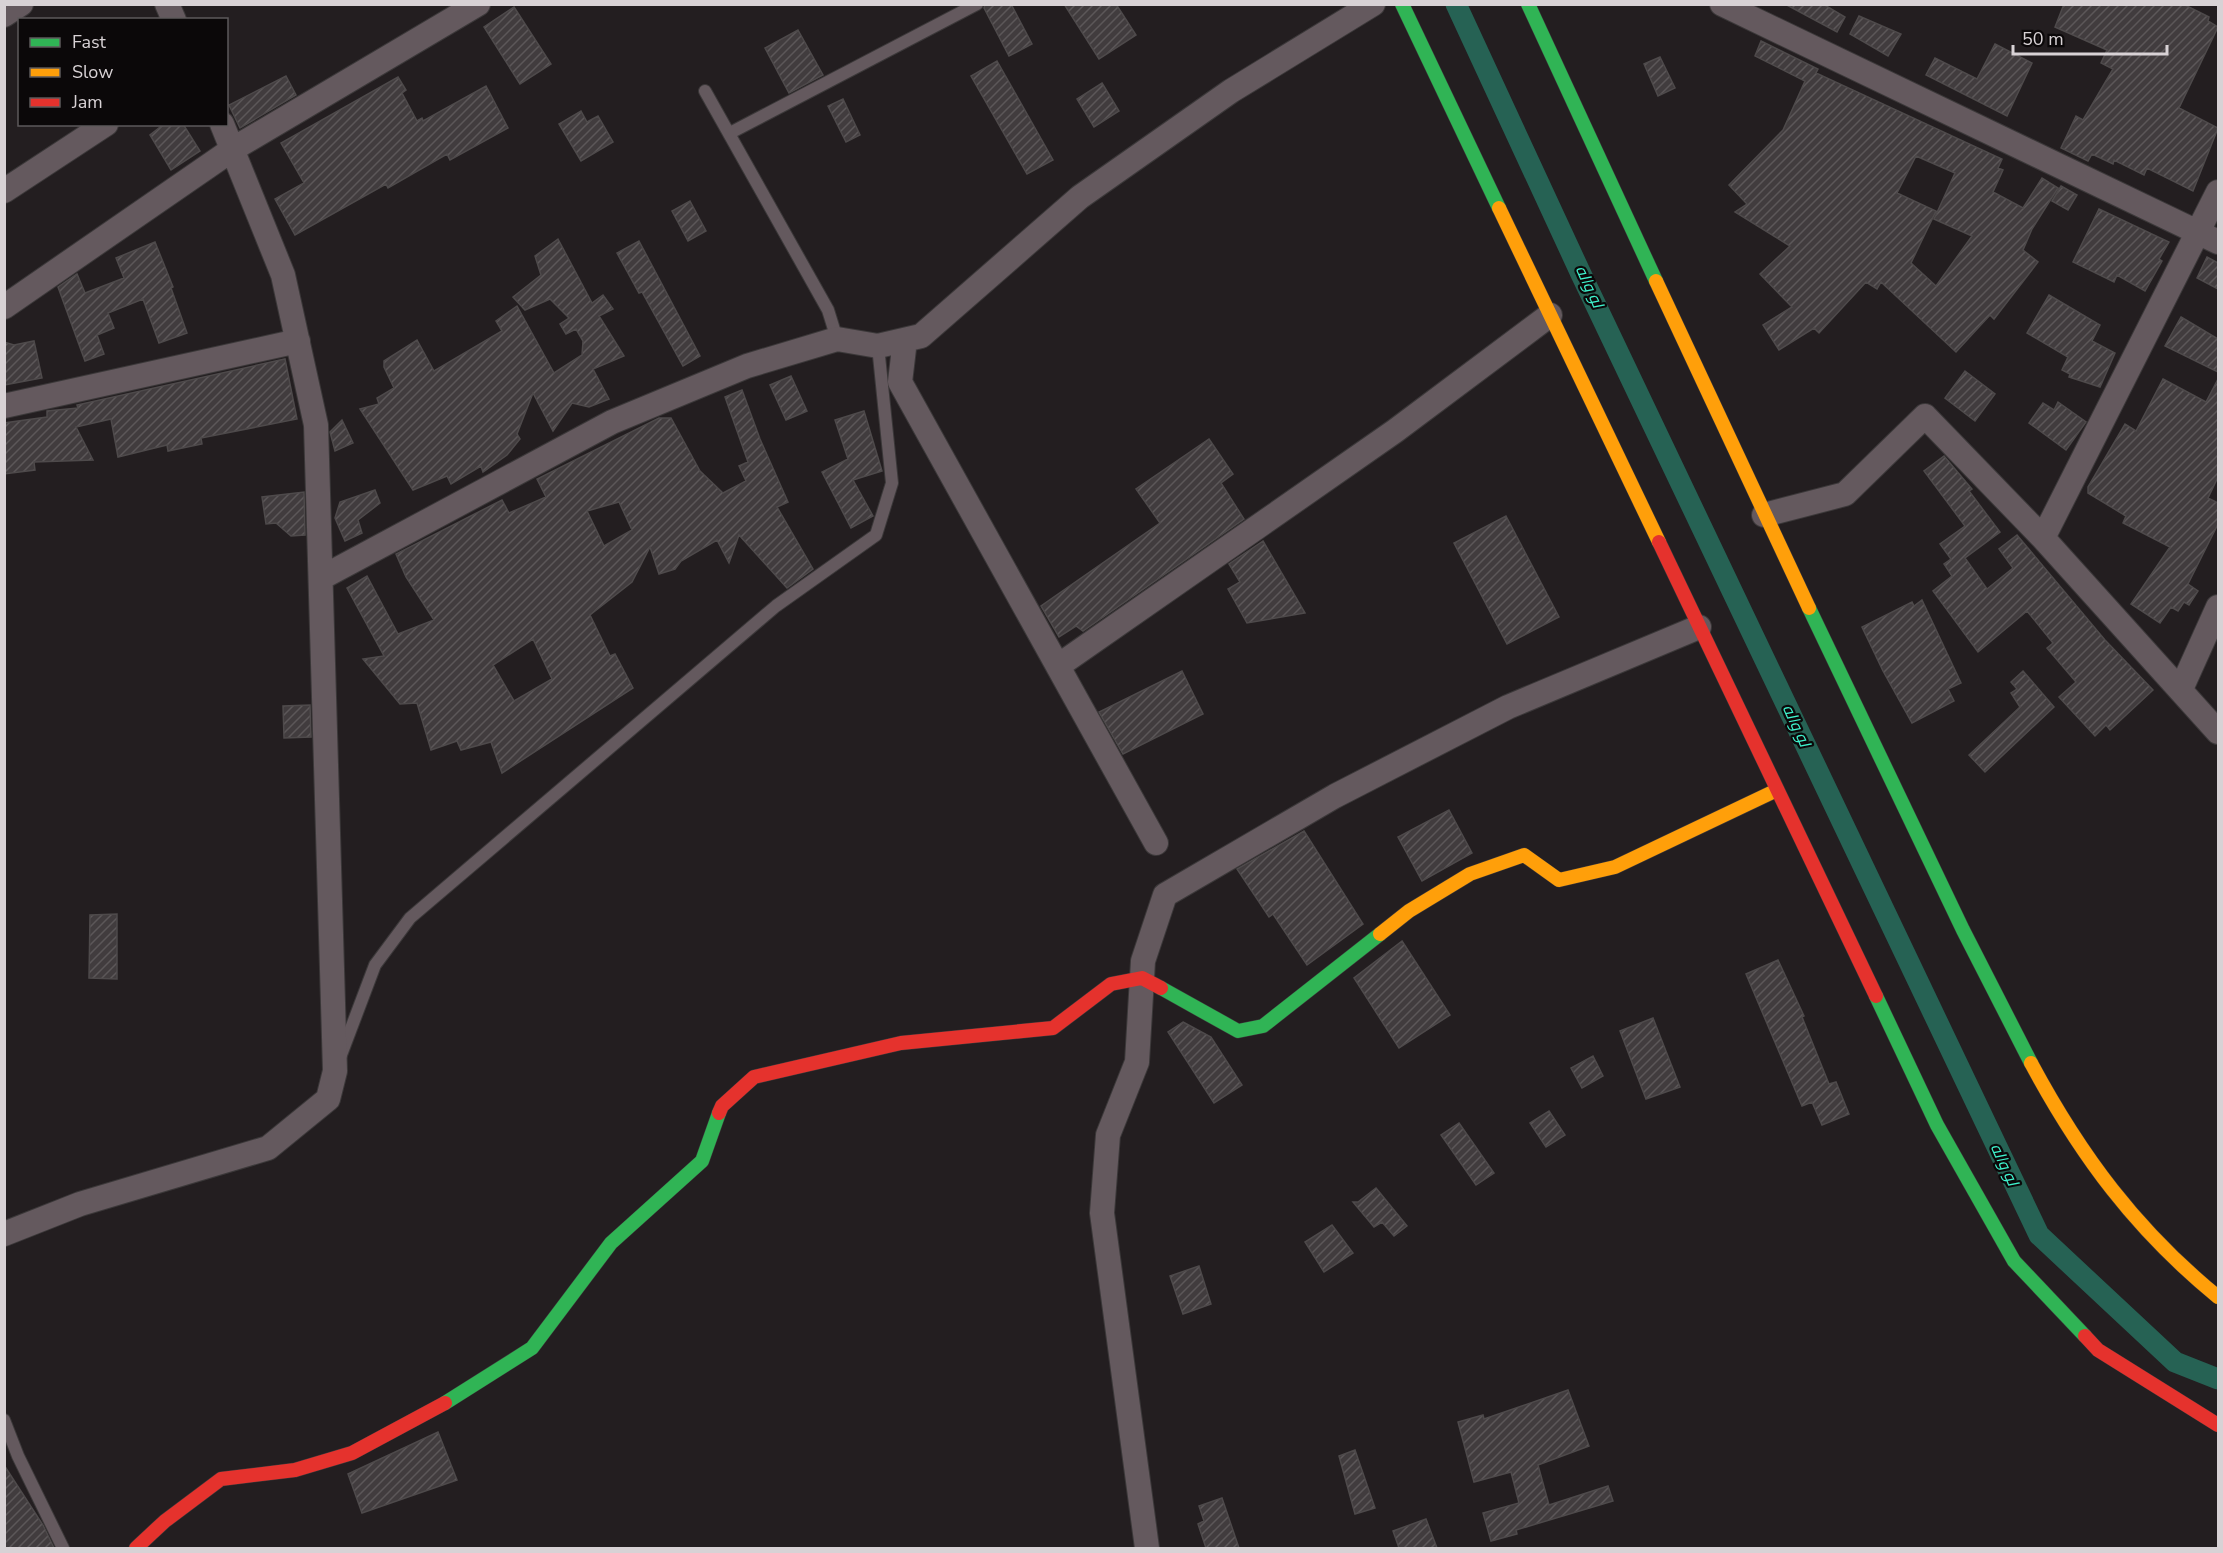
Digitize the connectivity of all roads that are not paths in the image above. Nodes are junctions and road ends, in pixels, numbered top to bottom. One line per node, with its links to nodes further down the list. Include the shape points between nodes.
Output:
1 (21, 4): 9 (street)
2 (167, 4): 10 (street)
3 (478, 4): 15 (street)
4 (977, 4): 14 (lane)
5 (1373, 4): 22 (street, via 1231,91 1080,197 921,336)
6 (1402, 4): 20 (street)
7 (1527, 4): 26 (street)
8 (1722, 4): 18 (street)
9 (4, 15)
10 (173, 18)
11 (705, 91): 14 (lane)
12 (103, 126): 16 (street)
13 (223, 126): 15 (street)
14 (730, 133): 21 (lane, via 828,310)
15 (233, 149): 19 (street); 23 (street, via 283,275)
16 (4, 190)
17 (2218, 192): 18 (street)
18 (2209, 237): 27 (street)
19 (4, 307)
20 (1550, 315): 30 (street); 31 (street, via 1395,431)
21 (837, 339): 24 (street); 28 (street, via 747,366 612,423)
22 (905, 340): 24 (street); 31 (street, via 900,382)
23 (298, 341): 25 (street); 28 (street, via 316,425)
24 (878, 346): 37 (lane, via 892,483 876,535 776,606 410,918 375,965)
25 (4, 406)
26 (1764, 515): 27 (street, via 1845,494 1926,416); 39 (street, via 2036,1075 2129,1212 2171,1259)
27 (2043, 538): 32 (street)
28 (321, 578): 37 (street)
29 (2218, 607): 32 (street)
30 (1699, 627): 34 (street); 36 (street, via 1508,707 1335,796 1165,895 1143,961)
31 (1058, 666): 35 (street)
32 (2181, 689): 33 (street)
33 (2218, 732)
34 (1777, 790): 36 (street, via 1616,867 1559,880 1524,855 1470,874 1409,911 1263,1026 1238,1031); 41 (street, via 1937,1125 2014,1261 2098,1350)
35 (1156, 843)
36 (1142, 978): 43 (street, via 1111,984 1053,1028 902,1043 754,1077 722,1106 702,1161 611,1243 532,1348 440,1407 352,1454 295,1470 221,1479); 44 (street, via 1137,1062 1108,1135 1102,1213)
37 (335, 1071): 38 (street, via 328,1098 268,1148 80,1204)
38 (4, 1234)
39 (2218, 1297)
40 (4, 1420): 42 (lane)
41 (2218, 1425)
42 (63, 1548)
43 (136, 1548)
44 (1147, 1548)

